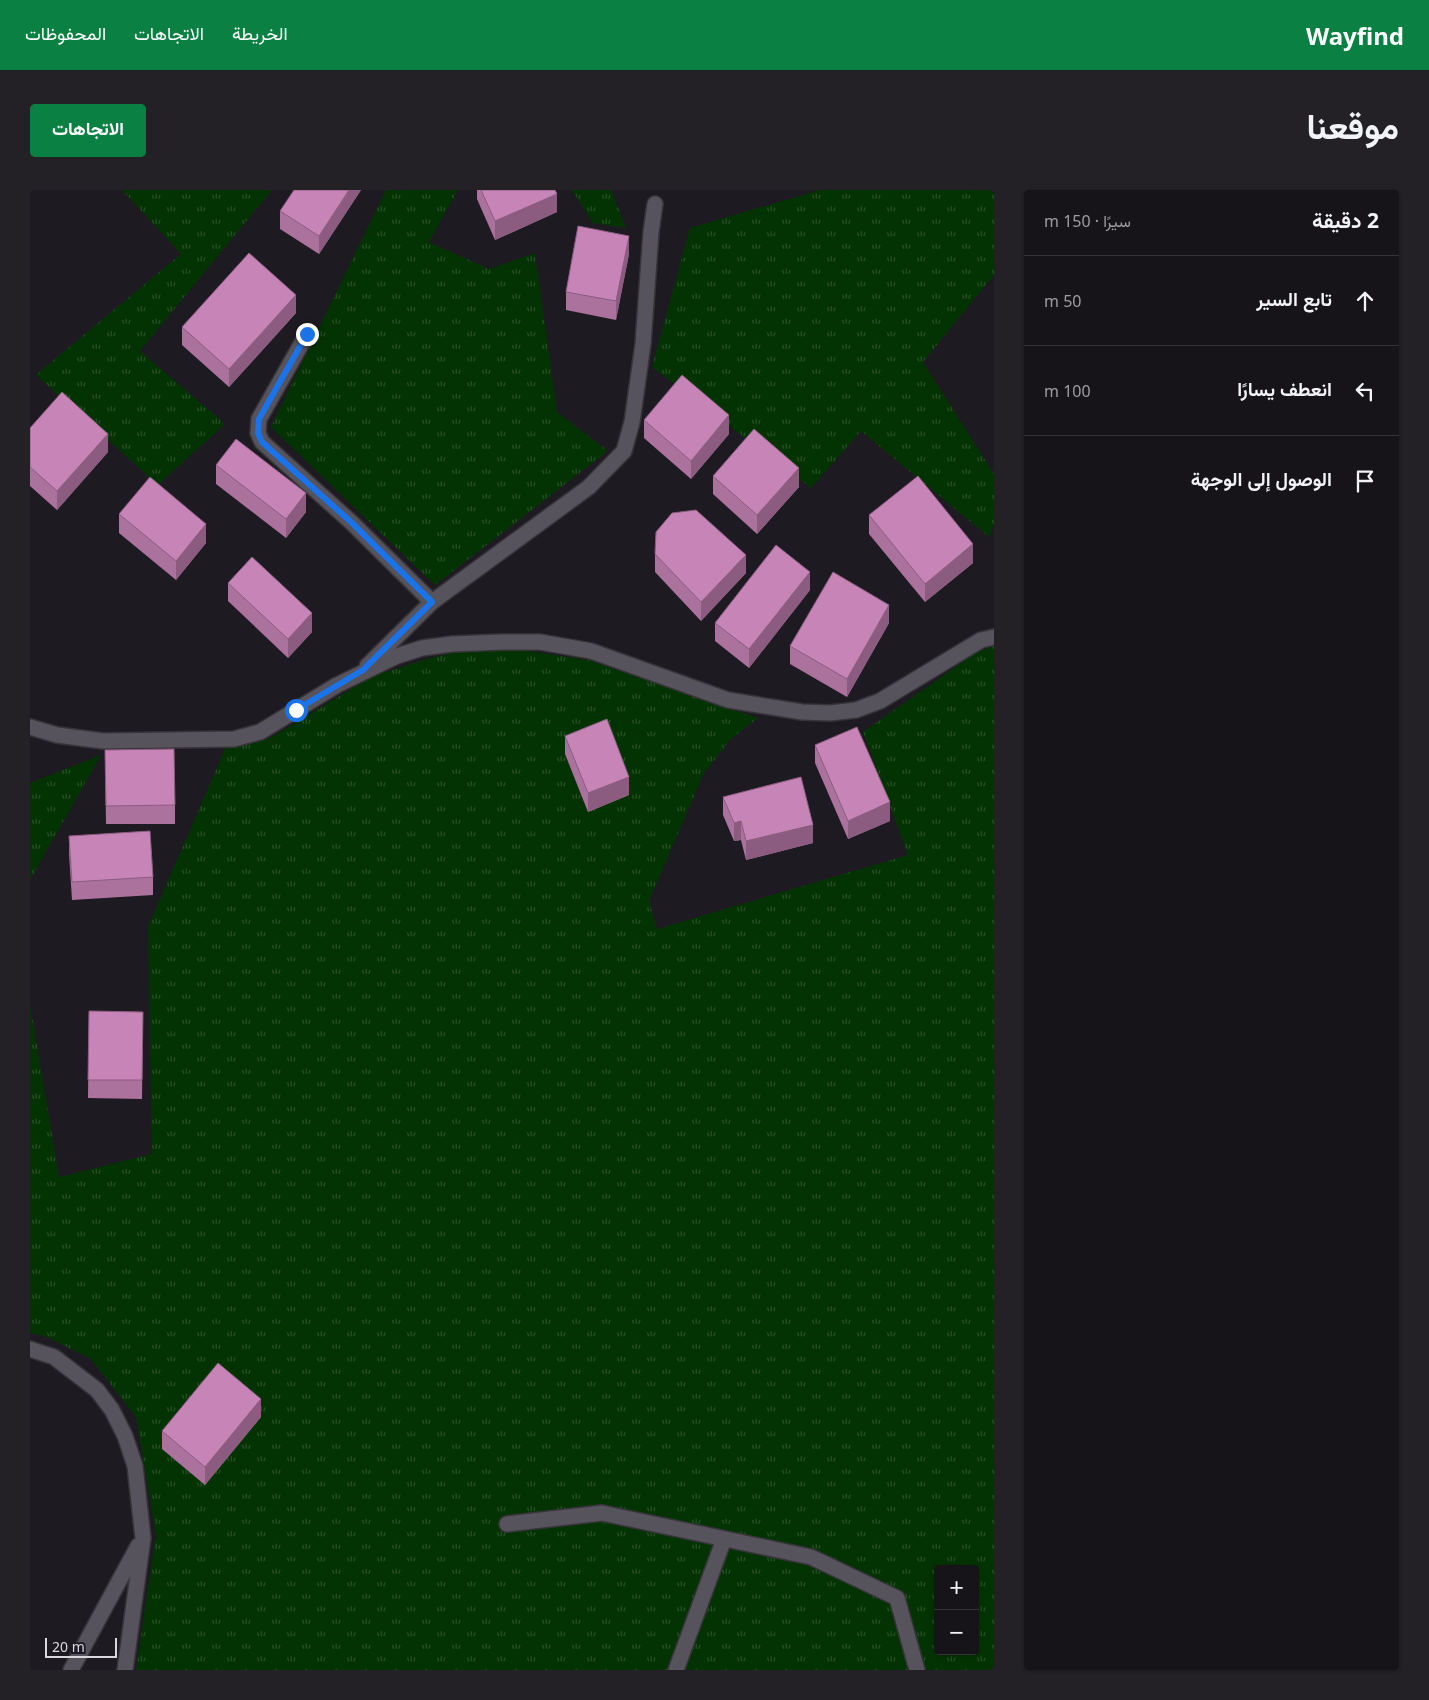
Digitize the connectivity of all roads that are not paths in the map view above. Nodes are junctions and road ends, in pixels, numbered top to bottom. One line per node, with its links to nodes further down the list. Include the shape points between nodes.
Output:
1 (655, 204): 3 (street, via 644,344 632,422 624,451 589,487)
2 (307, 334): 3 (street, via 259,419 258,433 262,442 351,522)
3 (432, 602): 5 (street)
4 (994, 637): 5 (street, via 981,640 880,701 856,710 830,713 802,712 728,700 592,651 540,642 422,648)
5 (363, 670): 6 (street, via 260,732 234,738 103,741)
6 (30, 728)
7 (30, 1349): 9 (street, via 54,1357 78,1374 98,1390 112,1410 135,1466)
8 (507, 1524): 10 (street, via 602,1513)
9 (143, 1538): 11 (street); 12 (street)
10 (724, 1539): 13 (street); 14 (street, via 811,1557 897,1598)
11 (71, 1670)
12 (125, 1670)
13 (676, 1670)
14 (917, 1670)

